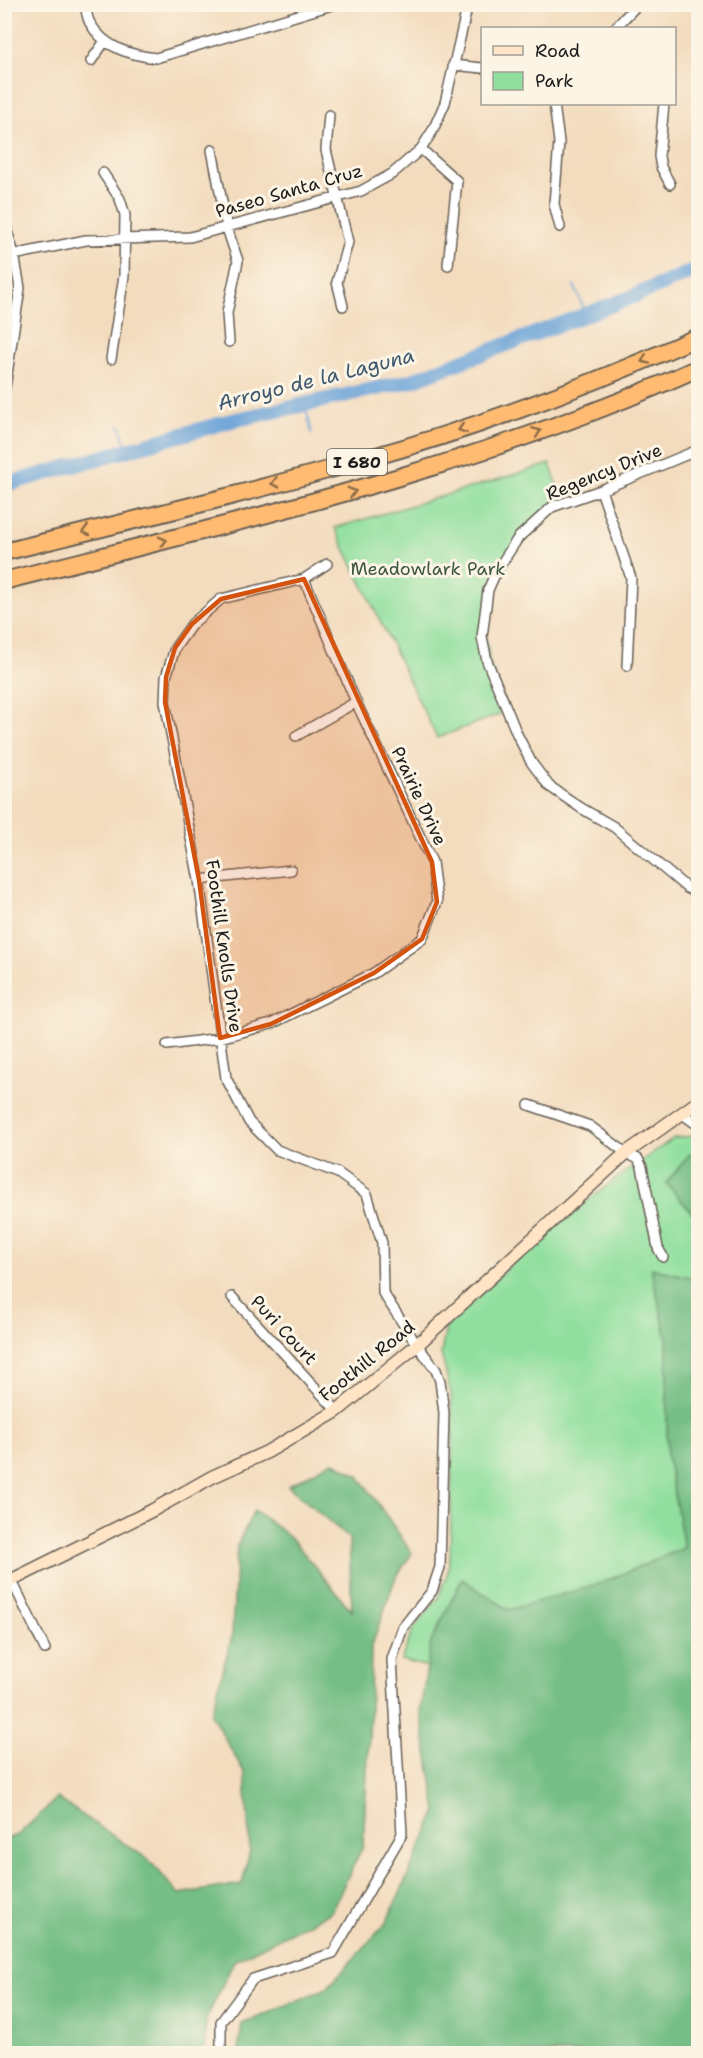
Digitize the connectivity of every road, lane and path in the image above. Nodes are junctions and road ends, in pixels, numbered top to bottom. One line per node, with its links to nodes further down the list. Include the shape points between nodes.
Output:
1 (85, 4): 8 (street, via 89,23)
2 (303, 4): 6 (street)
3 (335, 4): 6 (street)
4 (468, 4): 10 (street, Paseo Santa Cruz)
5 (638, 4): 7 (street)
6 (306, 15): 8 (street, via 156,58 133,56)
7 (620, 27)
8 (105, 41): 9 (street)
9 (91, 62)
10 (453, 64): 11 (street); 15 (street, Paseo Santa Cruz, via 445,103)
11 (481, 68)
12 (554, 105): 21 (street, via 559,142 554,204)
13 (664, 105): 18 (street, via 659,156)
14 (329, 115): 19 (street, via 326,150)
15 (421, 149): 19 (street, Paseo Santa Cruz, via 392,174); 25 (street, via 457,181)
16 (212, 150): 22 (street)
17 (104, 173): 23 (street, via 123,207)
18 (670, 184)
19 (338, 197): 22 (street, Paseo Santa Cruz); 26 (street, via 348,242 337,282)
20 (4, 220): 24 (street)
21 (560, 227)
22 (227, 228): 23 (street, Paseo Santa Cruz, via 190,237); 28 (street, via 238,261 227,313)
23 (125, 239): 24 (street, Paseo Santa Cruz, via 86,240); 29 (street, via 124,276)
24 (9, 255): 31 (street, via 20,288)
25 (448, 265)
26 (343, 306)
27 (699, 337): 34 (highway, I 680, one-way to 34, via 572,390 416,444)
28 (229, 342)
29 (111, 359)
30 (699, 368): 37 (highway, I 680, one-way to 30, via 400,477 577,417)
31 (4, 394)
32 (699, 450): 33 (street, Regency Drive)
33 (601, 490): 38 (street, via 631,578); 43 (street, Regency Drive, via 552,507 518,538 488,590 482,637 487,661 517,734 549,786 614,827 687,888)
34 (4, 552)
35 (327, 564): 36 (street, Foothill Knolls Drive)
36 (304, 579): 39 (street, Prairie Drive); 42 (street, Foothill Knolls Drive, via 221,599 192,624 175,648 166,677 165,702)
37 (4, 581)
38 (627, 666)
39 (356, 702): 40 (street); 44 (street, Prairie Drive, via 432,862 438,902 422,939 374,974 272,1024)
40 (296, 736)
41 (291, 870): 42 (street)
42 (199, 880): 44 (street, Foothill Knolls Drive)
43 (699, 893)
44 (220, 1038): 45 (street, Prairie Drive); 53 (street, Foothill Knolls Drive, via 226,1078 249,1122 277,1150 338,1173 367,1194 382,1243 383,1293)
45 (167, 1045)
46 (699, 1102): 48 (main road, Foothill Road)
47 (529, 1105): 50 (street, via 590,1126)
48 (681, 1113): 49 (street); 50 (main road, Foothill Road)
49 (699, 1125)
50 (626, 1153): 51 (street, via 638,1159 642,1167); 53 (main road, Foothill Road)
51 (663, 1257)
52 (232, 1297): 54 (street, Puri Court)
53 (417, 1345): 54 (main road, Foothill Road); 57 (street, Foothill Knolls Drive, via 436,1370 443,1397 441,1544 440,1568 432,1591 403,1627 392,1659 402,1834 333,1953 253,1979 220,2022)
54 (337, 1411): 55 (main road, Foothill Road, via 267,1452)
55 (7, 1582): 56 (street)
56 (45, 1649)
57 (221, 2054)

